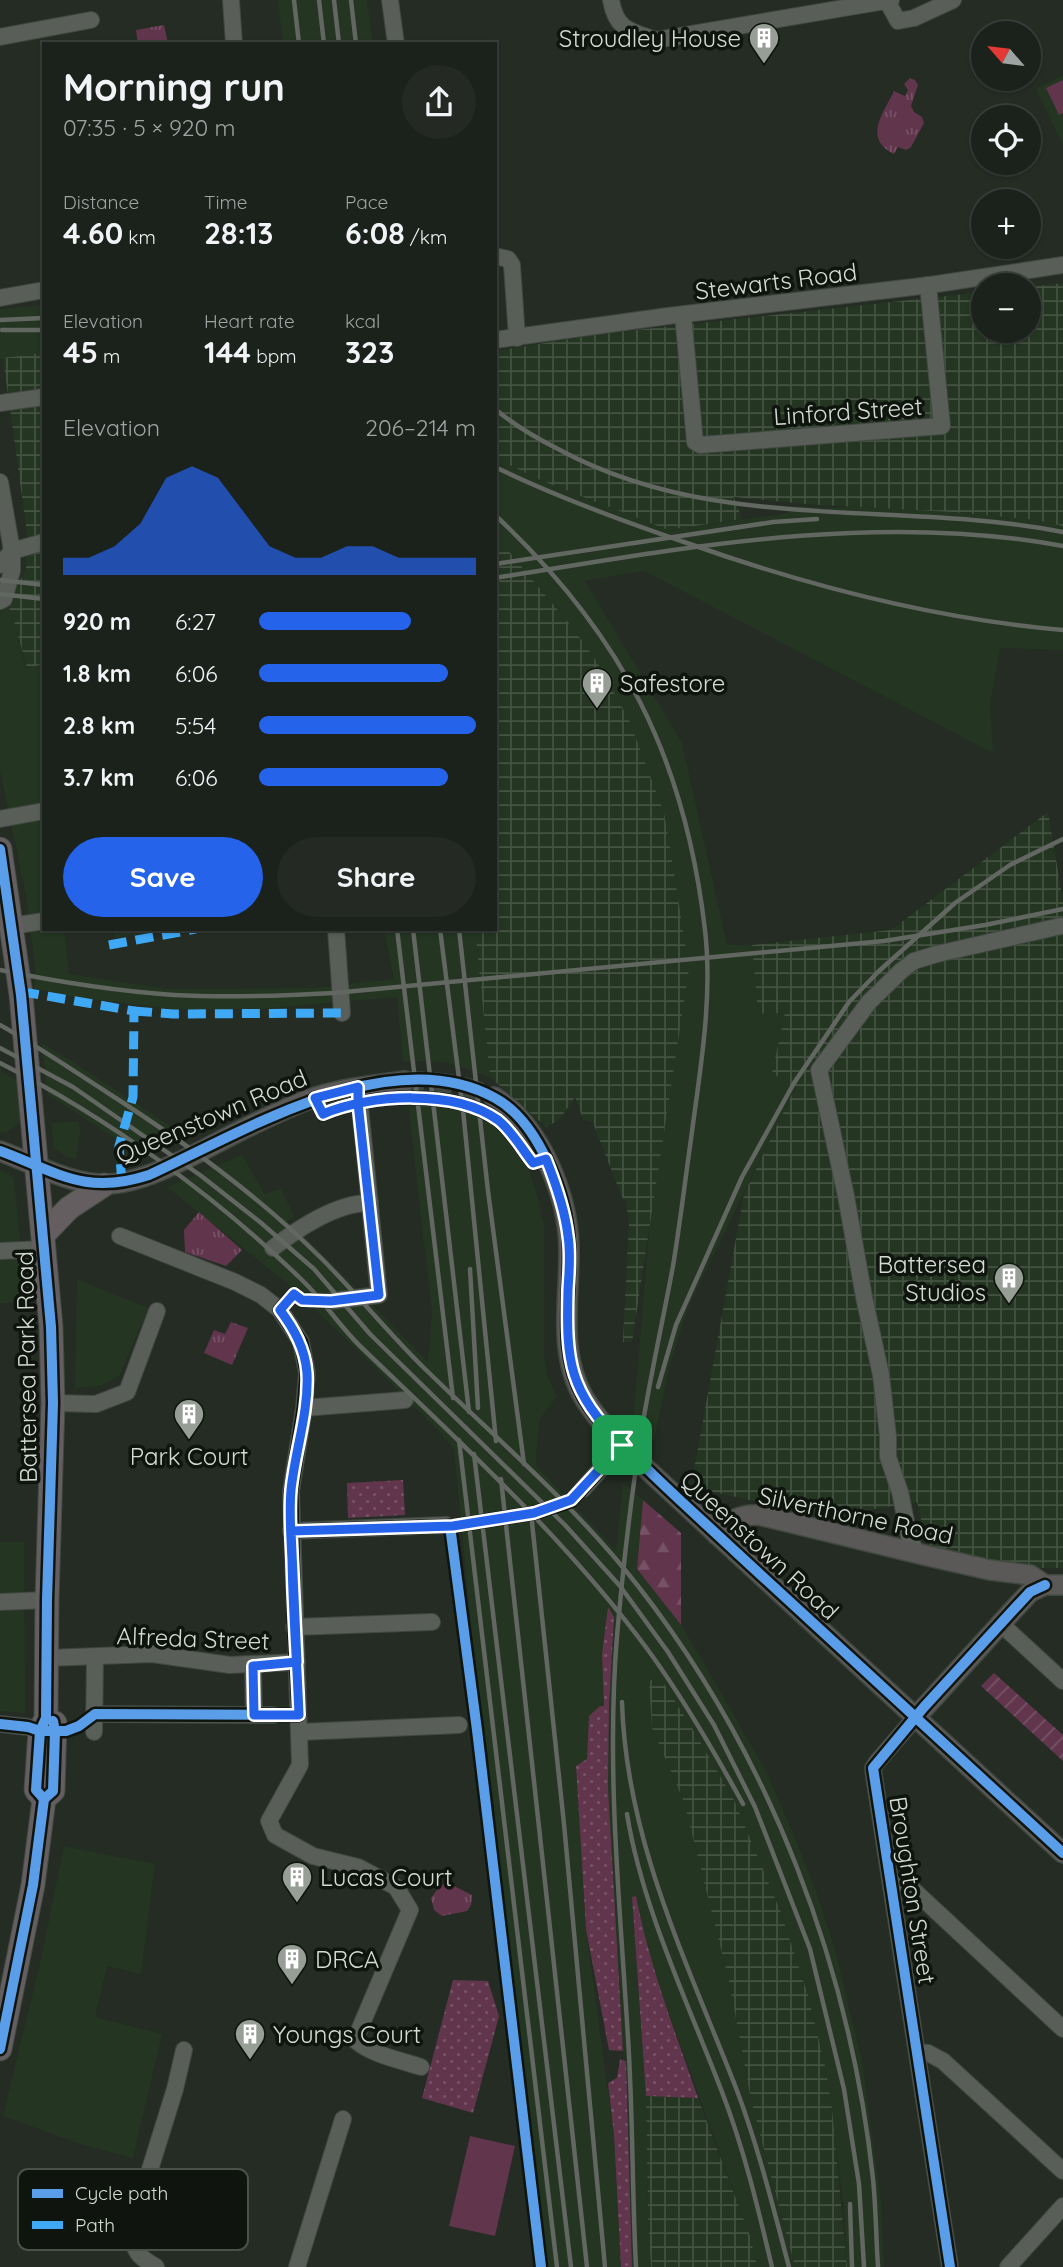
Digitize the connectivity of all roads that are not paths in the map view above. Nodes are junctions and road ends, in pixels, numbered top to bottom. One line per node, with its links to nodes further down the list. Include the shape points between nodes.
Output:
1 (231, 0): 8 (street)
2 (390, 0): 9 (street)
3 (611, 0): 4 (street, via 620,25 656,40)
4 (889, 0): 5 (street, via 898,21)
5 (953, 0)
6 (91, 20): 7 (street)
7 (0, 37)
8 (234, 42)
9 (396, 42)
10 (497, 256): 16 (street, via 512,265)
11 (1063, 265): 12 (street, Stewarts Road)
12 (928, 285): 15 (street, Stewarts Road); 15 (street, Linford Street, via 942,426 700,445 695,442)
13 (42, 290): 14 (street)
14 (0, 298)
15 (683, 315): 16 (street, Stewarts Road)
16 (517, 338): 17 (street, Stewarts Road)
17 (497, 340)
18 (42, 397): 19 (street)
19 (0, 403)
20 (0, 482): 22 (street)
21 (42, 543): 22 (street)
22 (12, 551): 23 (street); 24 (street, via 12,571)
23 (0, 565)
24 (0, 601)
25 (42, 811): 26 (street)
26 (0, 818)
27 (0, 849): 29 (highway, Battersea Park Road)
28 (42, 921): 29 (street)
29 (11, 926): 37 (highway, Battersea Park Road)
30 (1061, 926): 54 (street, via 914,961 869,1003 818,1070 881,1375 888,1457 910,1541)
31 (336, 931): 32 (street)
32 (342, 1013)
33 (405, 1081): 34 (main road, Queenstown Road)
34 (358, 1087): 38 (main road, Queenstown Road, via 308,1100 149,1175); 39 (street)
35 (494, 1097): 49 (main road, Queenstown Road, via 532,1133 557,1187 569,1238 570,1361 584,1397)
36 (0, 1151): 37 (main road, Queenstown Road)
37 (35, 1164): 38 (main road, Queenstown Road, via 65,1178); 41 (highway, Battersea Park Road)
38 (104, 1185): 41 (highway, via 69,1208)
39 (370, 1203): 42 (street, via 356,1203 299,1228); 44 (street, via 379,1295)
40 (120, 1236): 48 (street, via 235,1282 280,1310 301,1342 307,1373)
41 (45, 1242): 43 (street); 47 (highway, Battersea Park Road)
42 (273, 1248)
43 (0, 1251)
44 (331, 1301)
45 (157, 1311): 47 (street, via 127,1392 96,1404)
46 (405, 1400): 48 (street)
47 (53, 1403): 57 (highway, Battersea Park Road)
48 (304, 1408): 52 (street, via 291,1492)
49 (622, 1445): 50 (street); 53 (main road, Queenstown Road)
50 (583, 1489)
51 (446, 1525): 52 (street)
52 (291, 1531): 62 (street)
53 (717, 1535): 54 (main road, Silverthorne Road, via 729,1521 759,1514); 71 (main road, Queenstown Road)
54 (918, 1554): 55 (main road, Silverthorne Road)
55 (990, 1570): 56 (main road, Silverthorne Road, via 1030,1575); 59 (main road, via 1007,1583)
56 (1054, 1585): 59 (main road, Broughton Street, via 1030,1592)
57 (47, 1600): 58 (street); 63 (highway, Battersea Park Road)
58 (0, 1602)
59 (1016, 1607): 61 (main road, Broughton Street)
60 (432, 1622): 62 (street, Alfreda Street)
61 (1001, 1624): 67 (street); 71 (main road, Broughton Street)
62 (293, 1627): 65 (street)
63 (47, 1658): 64 (street, Alfreda Street); 73 (highway, Battersea Park Road)
64 (95, 1658): 66 (street, Alfreda Street, via 152,1654); 68 (street)
65 (297, 1662): 66 (street, Alfreda Street); 76 (street)
66 (253, 1666): 69 (street)
67 (1063, 1681)
68 (95, 1714): 69 (street); 75 (street)
69 (254, 1715): 70 (street)
70 (273, 1716)
71 (915, 1717): 77 (main road, Queenstown Road); 78 (street, Broughton Street, via 873,1768)
72 (0, 1724): 73 (street)
73 (43, 1725): 80 (highway, Battersea Park Road, via 55,1724 53,1791 44,1800 33,1885)
74 (459, 1725): 76 (street)
75 (94, 1732)
76 (300, 1732): 83 (street, via 300,1765 269,1821 275,1835 313,1856 358,1867 396,1887 410,1910 355,2040 375,2052)
77 (1063, 1853)
78 (891, 1884): 79 (street, via 907,1884); 82 (street, Broughton Street)
79 (1063, 2029)
80 (0, 2045)
81 (184, 2050): 85 (street)
82 (917, 2052): 86 (street, via 943,2061); 91 (street, Broughton Street)
83 (421, 2067)
84 (344, 2119): 90 (street)
85 (150, 2169)
86 (1063, 2171)
87 (1063, 2206): 92 (street)
88 (136, 2250): 89 (street)
89 (156, 2267)
90 (297, 2267)
91 (950, 2267)
92 (1008, 2267)

